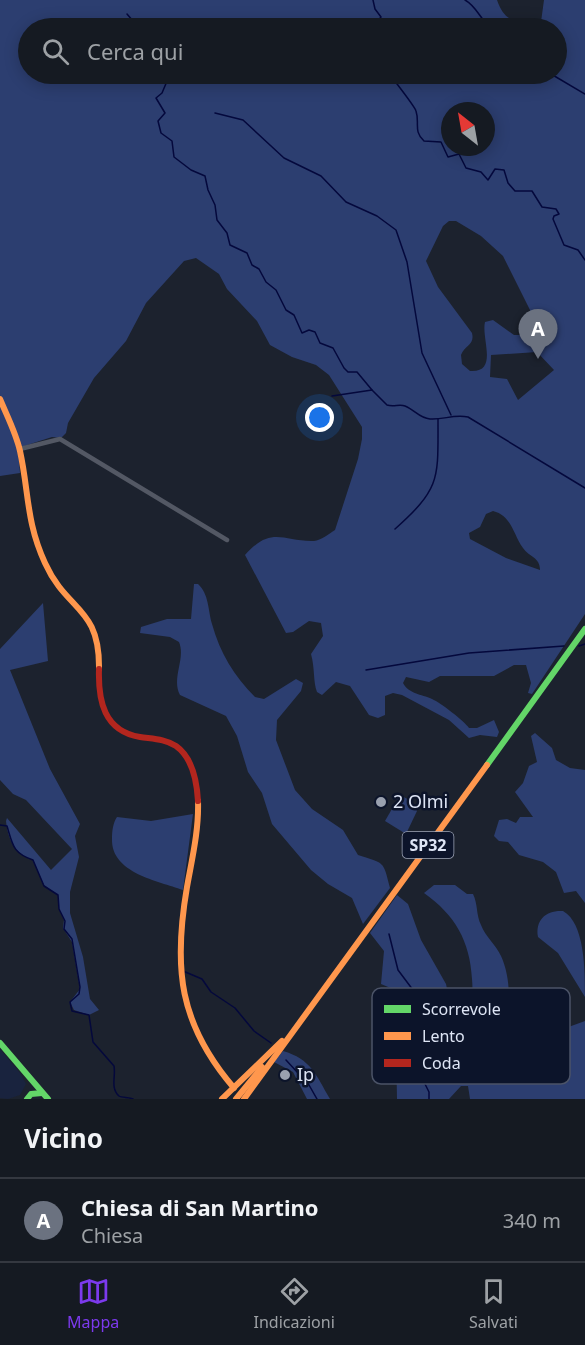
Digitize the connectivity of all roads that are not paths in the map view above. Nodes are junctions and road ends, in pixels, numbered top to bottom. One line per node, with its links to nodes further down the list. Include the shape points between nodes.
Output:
1 (0, 399): 2 (street)
2 (20, 449): 3 (street, via 60,439); 12 (street, via 29,521 37,544 59,590 80,607 94,628 99,696 106,717 122,732 176,745 195,780 198,822 178,969 188,1016)
3 (227, 540)
4 (585, 621): 8 (street, via 560,658)
5 (585, 629): 7 (street, SP32)
6 (585, 634): 7 (street)
7 (575, 643): 8 (street, SP32)
8 (560, 664): 9 (street, SP32)
9 (296, 1026): 13 (street); 18 (street, SP32); 19 (street)
10 (0, 1043): 11 (street)
11 (31, 1078): 14 (street); 15 (street)
12 (226, 1079): 13 (street); 16 (street, via 228,1090)
13 (234, 1088): 16 (street)
14 (42, 1093): 15 (street); 17 (street)
15 (29, 1096)
16 (224, 1098)
17 (48, 1099)
18 (236, 1099)
19 (244, 1099)

